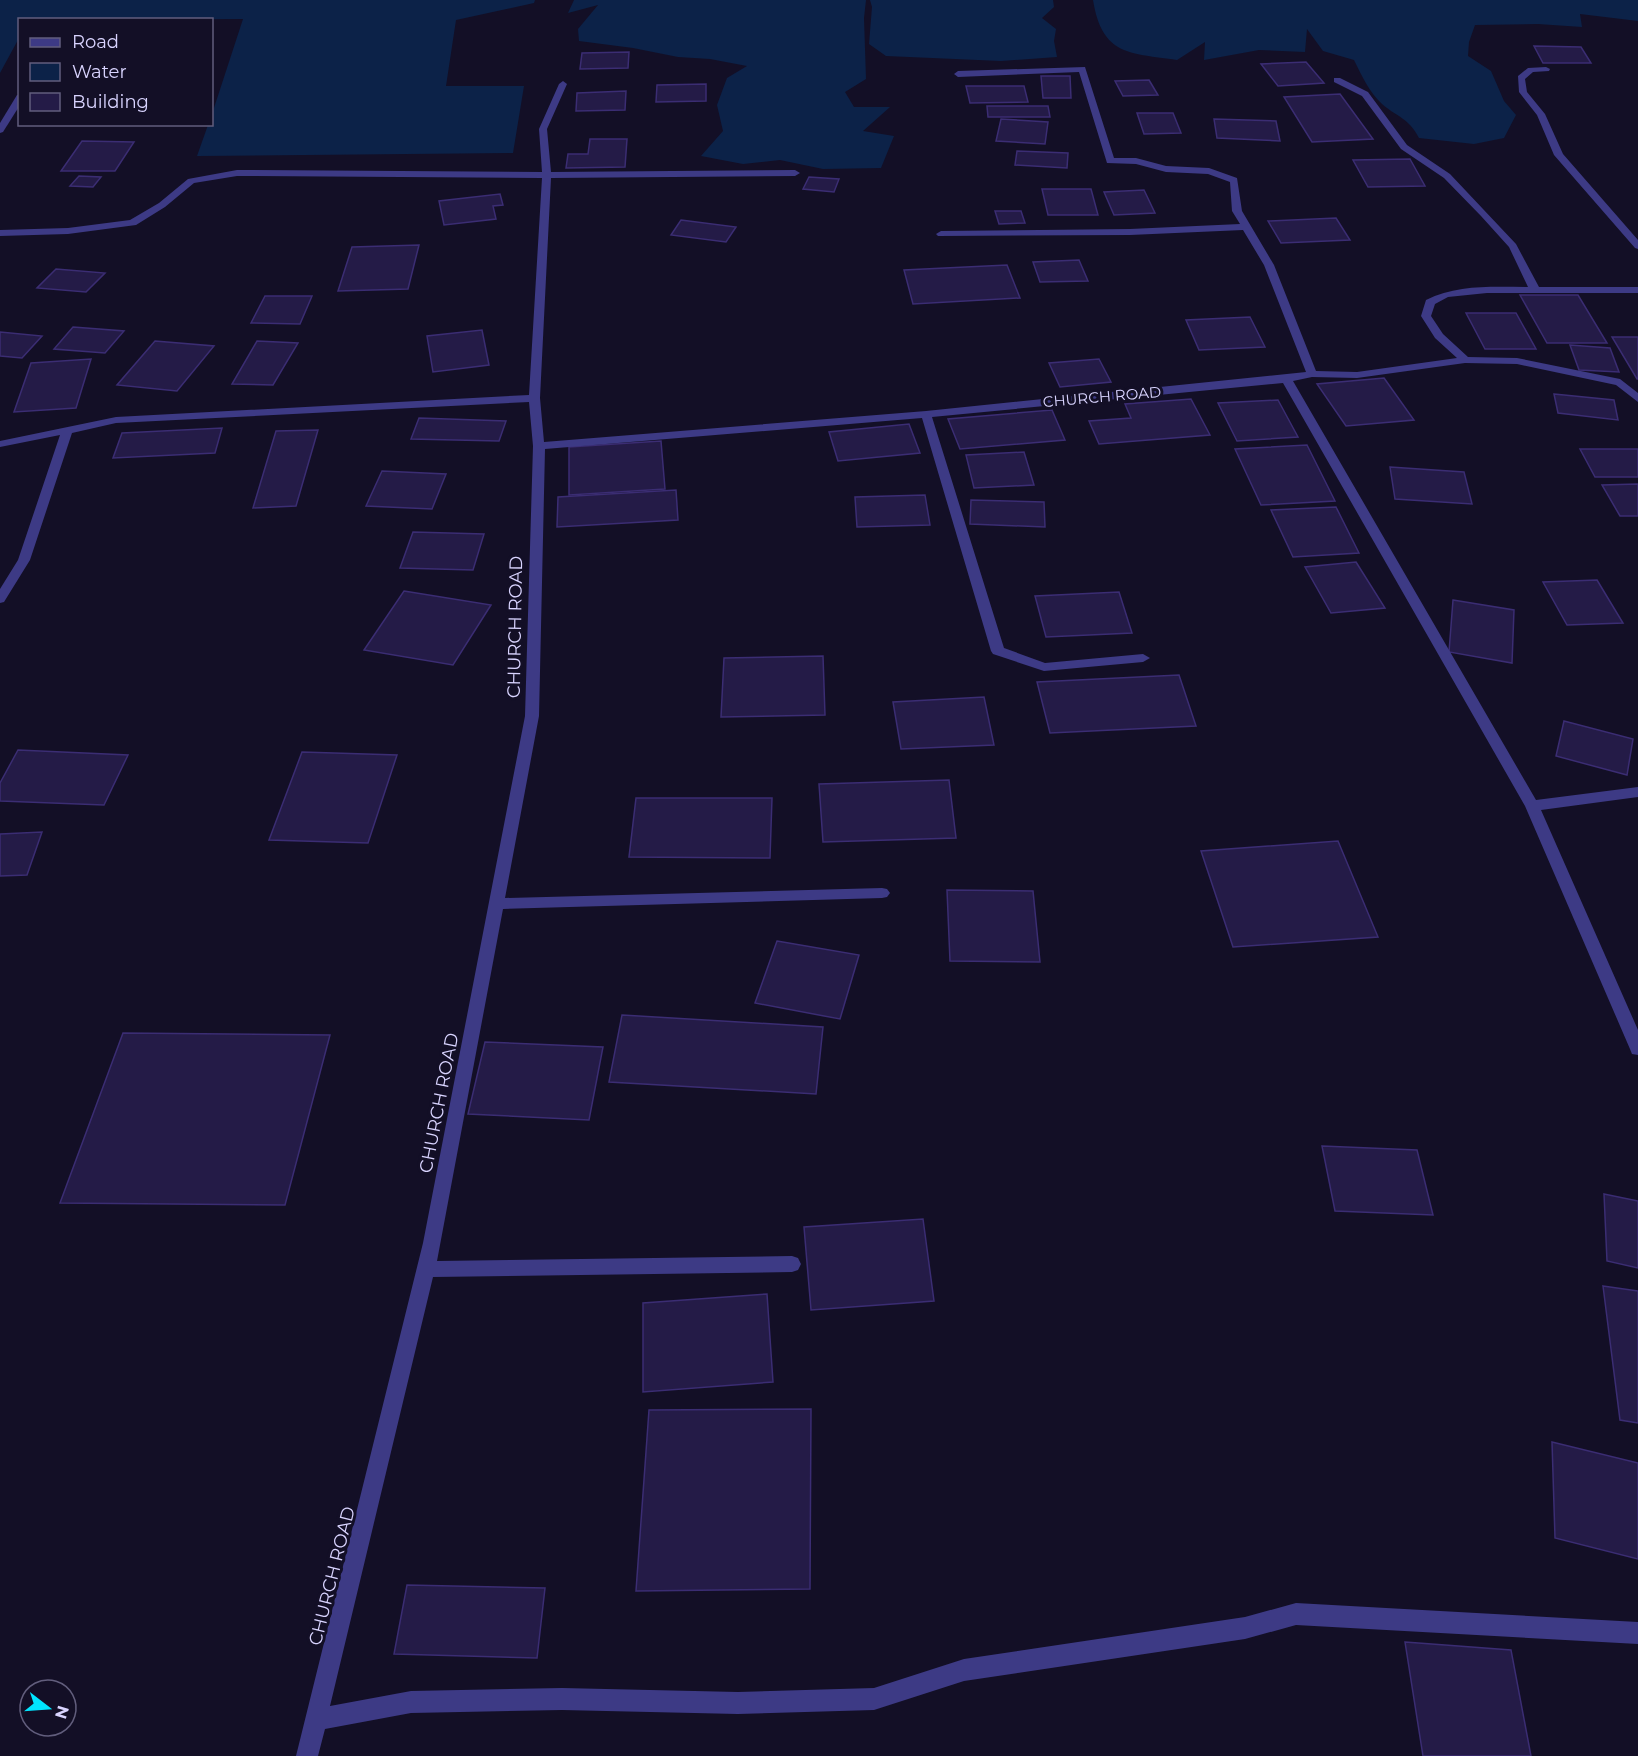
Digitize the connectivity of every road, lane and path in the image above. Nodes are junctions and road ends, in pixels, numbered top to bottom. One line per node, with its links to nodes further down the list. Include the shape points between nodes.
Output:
1 (1546, 69): 12 (street, via 1531,70 1521,78 1523,92 1541,114 1559,155)
2 (958, 74): 9 (street, via 1082,69 1110,161 1209,171 1234,180 1237,211)
3 (1337, 80): 13 (street, via 1365,94 1404,147 1447,176 1491,222 1513,246)
4 (563, 84): 8 (street, CHURCH ROAD, via 543,129)
5 (18, 100): 6 (street)
6 (0, 130)
7 (795, 173): 8 (street)
8 (547, 175): 10 (street, via 237,173 191,182 133,223 68,231); 18 (street, CHURCH ROAD)
9 (1246, 227): 11 (street); 16 (street, via 1269,266)
10 (0, 233)
11 (941, 234)
12 (1638, 246)
13 (1535, 290): 14 (street); 15 (street, via 1446,294 1430,302 1426,316 1439,336)
14 (1638, 290)
15 (1465, 360): 16 (street, CHURCH ROAD, via 1357,375); 19 (street, CHURCH ROAD, via 1517,361 1620,381)
16 (1312, 374): 17 (street, CHURCH ROAD)
17 (1286, 379): 20 (street, CHURCH ROAD); 27 (street)
18 (534, 398): 21 (street, via 116,420); 23 (street, CHURCH ROAD)
19 (1638, 399)
20 (926, 414): 23 (street, CHURCH ROAD); 25 (street, via 998,651 1044,667)
21 (67, 430): 22 (street); 24 (street, via 24,560)
22 (0, 444)
23 (539, 446): 29 (street, CHURCH ROAD, via 532,716)
24 (0, 599)
25 (1143, 658)
26 (1638, 792): 27 (street)
27 (1532, 806): 30 (street)
28 (882, 894): 29 (street)
29 (496, 904): 32 (street, CHURCH ROAD)
30 (1638, 1049)
31 (792, 1264): 32 (street)
32 (426, 1269): 34 (street, CHURCH ROAD)
33 (1638, 1633): 34 (street, via 1296,1614 1245,1628 964,1670 874,1699 738,1703 562,1699 411,1702)
34 (317, 1719): 35 (street, CHURCH ROAD)
35 (307, 1756)

